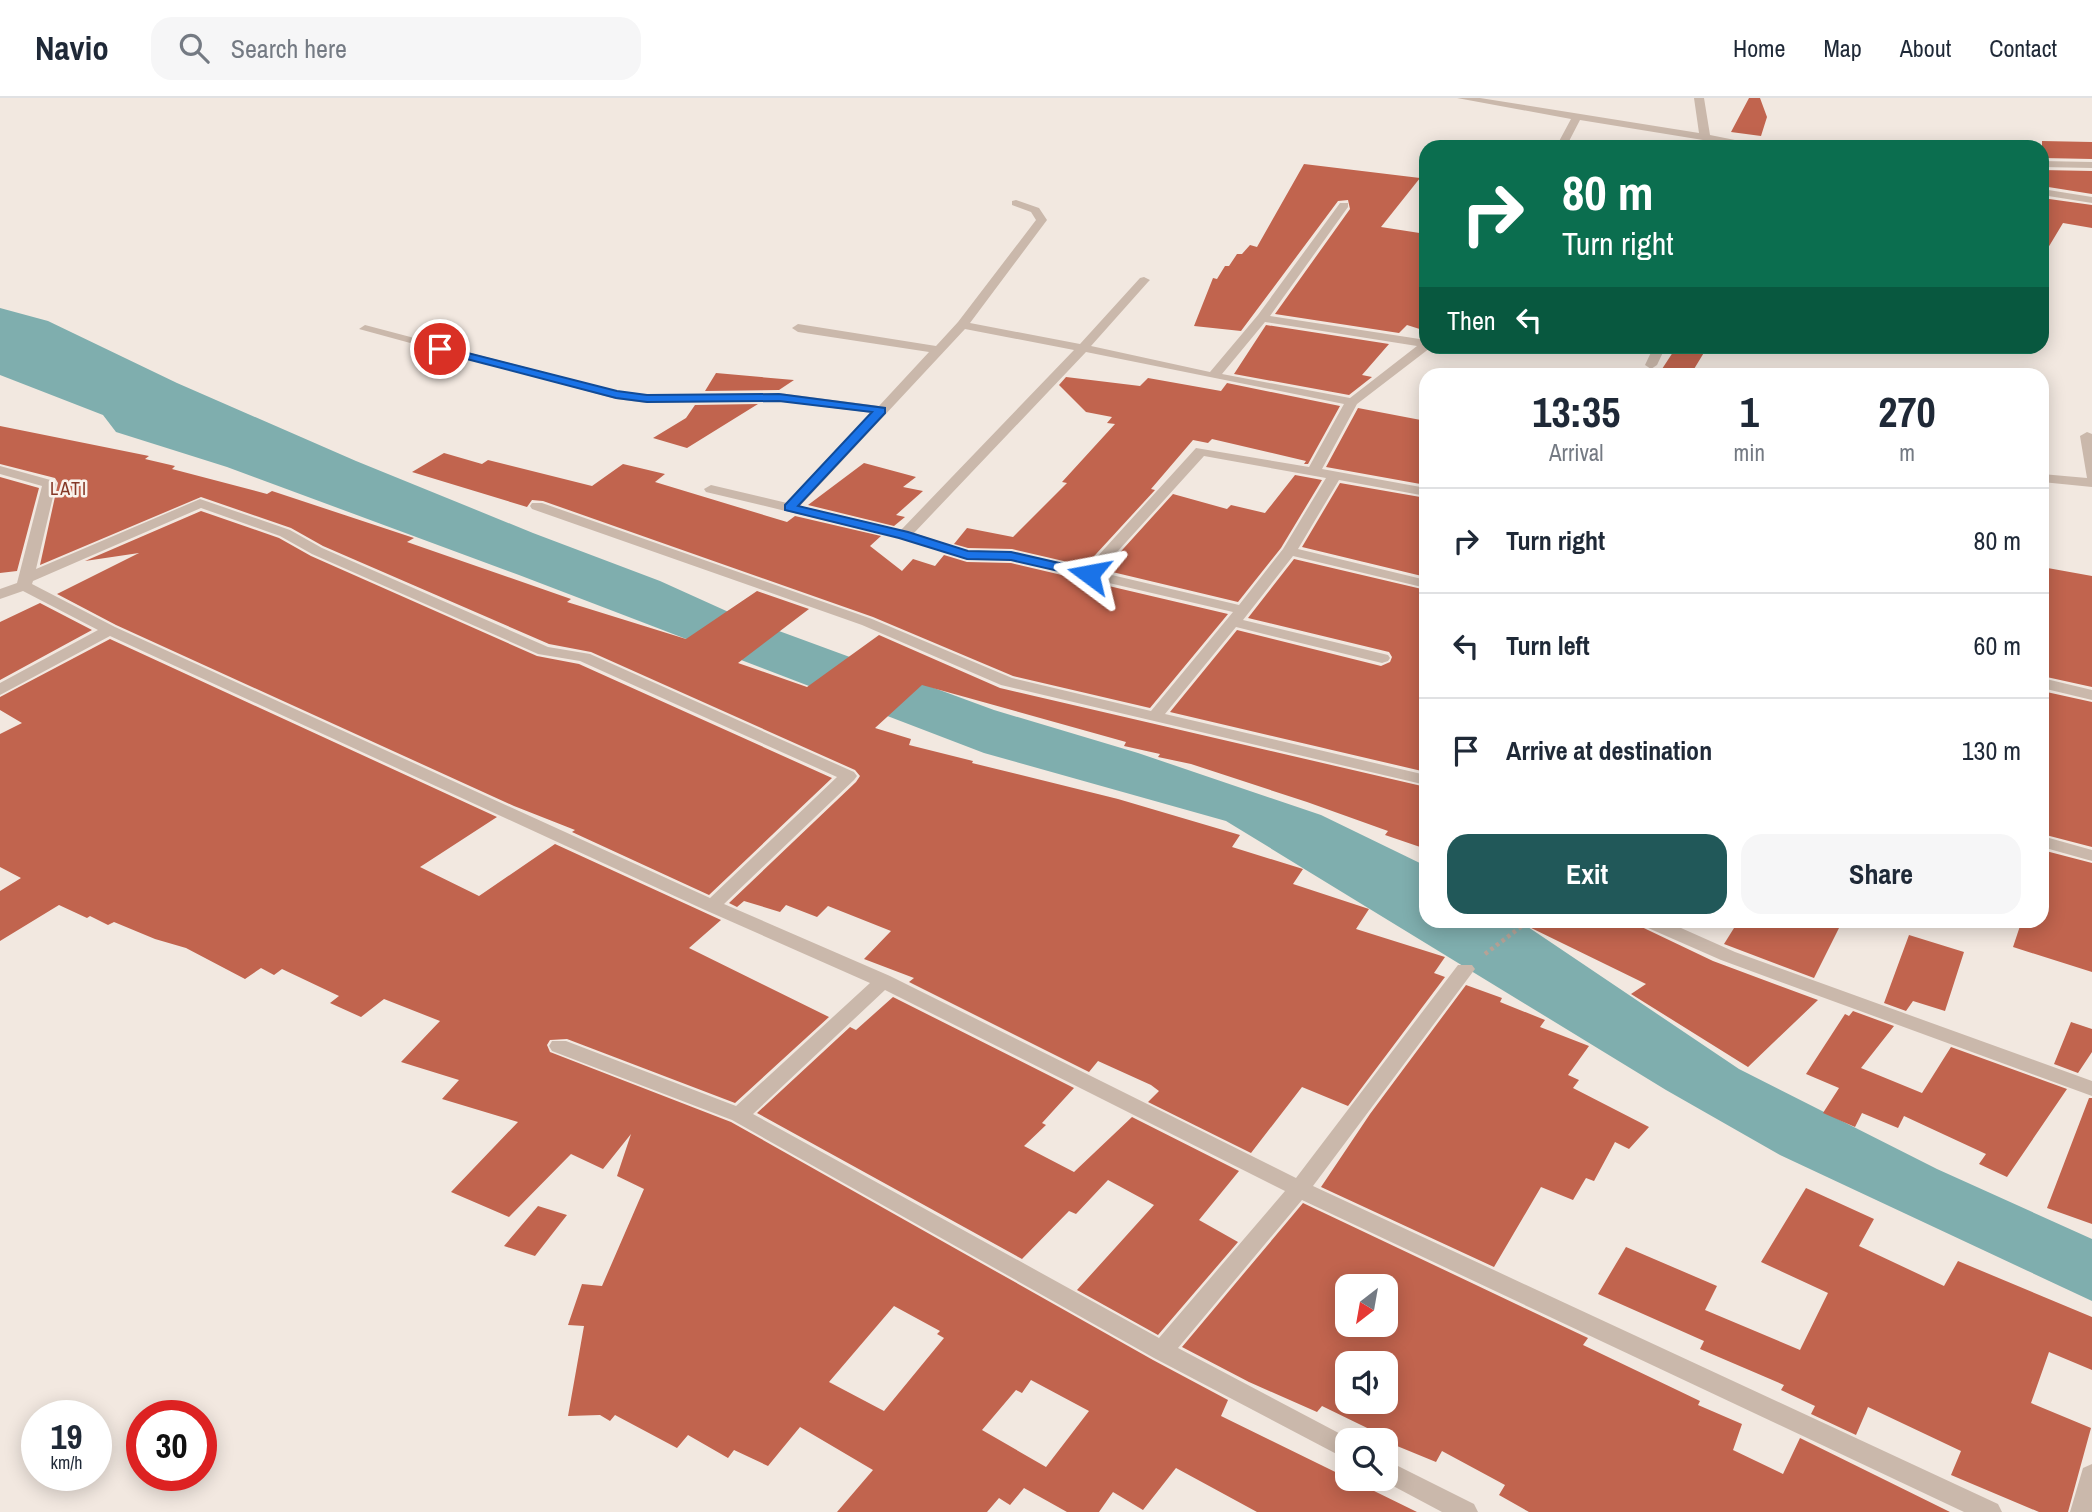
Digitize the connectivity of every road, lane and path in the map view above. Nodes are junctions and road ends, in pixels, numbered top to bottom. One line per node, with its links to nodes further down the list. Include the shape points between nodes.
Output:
1 (1462, 98): 3 (street)
2 (1699, 98): 4 (street)
3 (1577, 117): 4 (street); 5 (street)
4 (1705, 137): 6 (street)
5 (1565, 140)
6 (1723, 140)
7 (2049, 164): 8 (street)
8 (2092, 165)
9 (2049, 193): 10 (street)
10 (2092, 200)
11 (1016, 203): 15 (street, via 1035,210 1042,220)
12 (1344, 205): 14 (street)
13 (1144, 280): 19 (street)
14 (1262, 318): 18 (street); 24 (street)
15 (961, 325): 19 (street); 20 (street)
16 (798, 328): 20 (street)
17 (365, 329): 26 (street, via 616,395 647,399 779,397)
18 (1419, 344)
19 (1083, 348): 24 (street); 38 (street)
20 (938, 350): 26 (street)
21 (1419, 350): 25 (street)
22 (1656, 354): 23 (street)
23 (1651, 365)
24 (1213, 376): 25 (street)
25 (1352, 402): 29 (street)
26 (881, 410): 37 (street)
27 (2087, 436): 31 (street)
28 (0, 470): 42 (street, via 49,484)
29 (1313, 472): 30 (street); 40 (street, via 1201,451)
30 (1335, 475): 35 (street); 39 (street)
31 (2092, 476)
32 (2049, 479): 33 (street)
33 (2092, 483)
34 (711, 489): 37 (street)
35 (1419, 491)
36 (537, 506): 50 (street, via 867,622 1007,682)
37 (790, 508): 38 (street)
38 (904, 535): 40 (street, via 967,555 1011,556)
39 (1289, 551): 41 (street); 44 (street)
40 (1089, 574): 44 (street)
41 (1419, 582)
42 (24, 583): 43 (street); 45 (street); 54 (street, via 200,503 285,533 544,651 584,657 848,776)
43 (0, 594)
44 (1238, 616): 46 (street); 50 (street)
45 (110, 630): 48 (street); 54 (street)
46 (1382, 658)
47 (2049, 685): 49 (street)
48 (0, 690)
49 (2092, 695)
50 (1155, 716): 51 (street)
51 (1419, 778)
52 (2049, 843): 53 (street)
53 (2092, 856)
54 (712, 906): 58 (street)
55 (1519, 928): 57 (path)
56 (1664, 928): 60 (street, via 1728,956)
57 (1465, 969): 62 (street)
58 (883, 981): 61 (street); 62 (street)
59 (559, 1046): 61 (street)
60 (2092, 1089)
61 (740, 1115): 63 (street)
62 (1299, 1189): 63 (street); 68 (street)
63 (1162, 1351): 64 (street)
64 (1335, 1443)
65 (2092, 1475): 69 (street)
66 (1398, 1476): 67 (street)
67 (1465, 1512)
68 (1989, 1512)
69 (2083, 1512)

